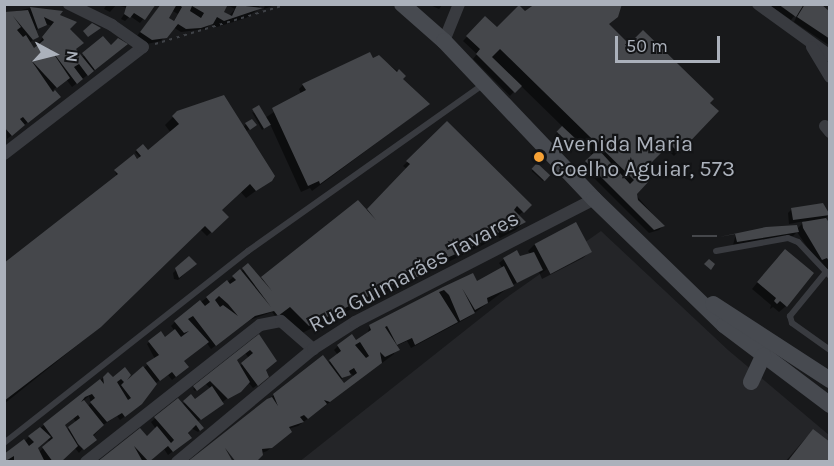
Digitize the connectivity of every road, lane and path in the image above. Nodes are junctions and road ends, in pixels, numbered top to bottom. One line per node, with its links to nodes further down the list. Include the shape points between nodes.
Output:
1 (69, 4): 8 (street, via 112,25)
2 (288, 4): 8 (path)
3 (402, 4): 6 (main road)
4 (459, 4): 6 (street)
5 (758, 4): 7 (street)
6 (444, 40): 11 (main road)
7 (811, 46): 9 (street); 10 (street)
8 (144, 47): 12 (street)
9 (830, 56)
10 (830, 77)
11 (485, 83): 13 (main road); 25 (lane, via 248,251)
12 (4, 154)
13 (594, 199): 16 (main road); 17 (street, Rua Guimarães Tavares, via 355,322)
14 (716, 251): 15 (lane, via 788,238 798,242)
15 (828, 274): 18 (lane, via 790,316 792,323)
16 (692, 291): 19 (main road, via 739,339); 21 (main road)
17 (313, 349): 26 (street, via 281,321 260,325); 27 (street, Rua Guimarães Tavares)
18 (830, 350)
19 (763, 356): 20 (main road); 22 (main road)
20 (787, 375): 23 (main road); 24 (main road)
21 (830, 380)
22 (751, 382)
23 (830, 392)
24 (830, 405)
25 (4, 443)
26 (86, 462)
27 (177, 462)

